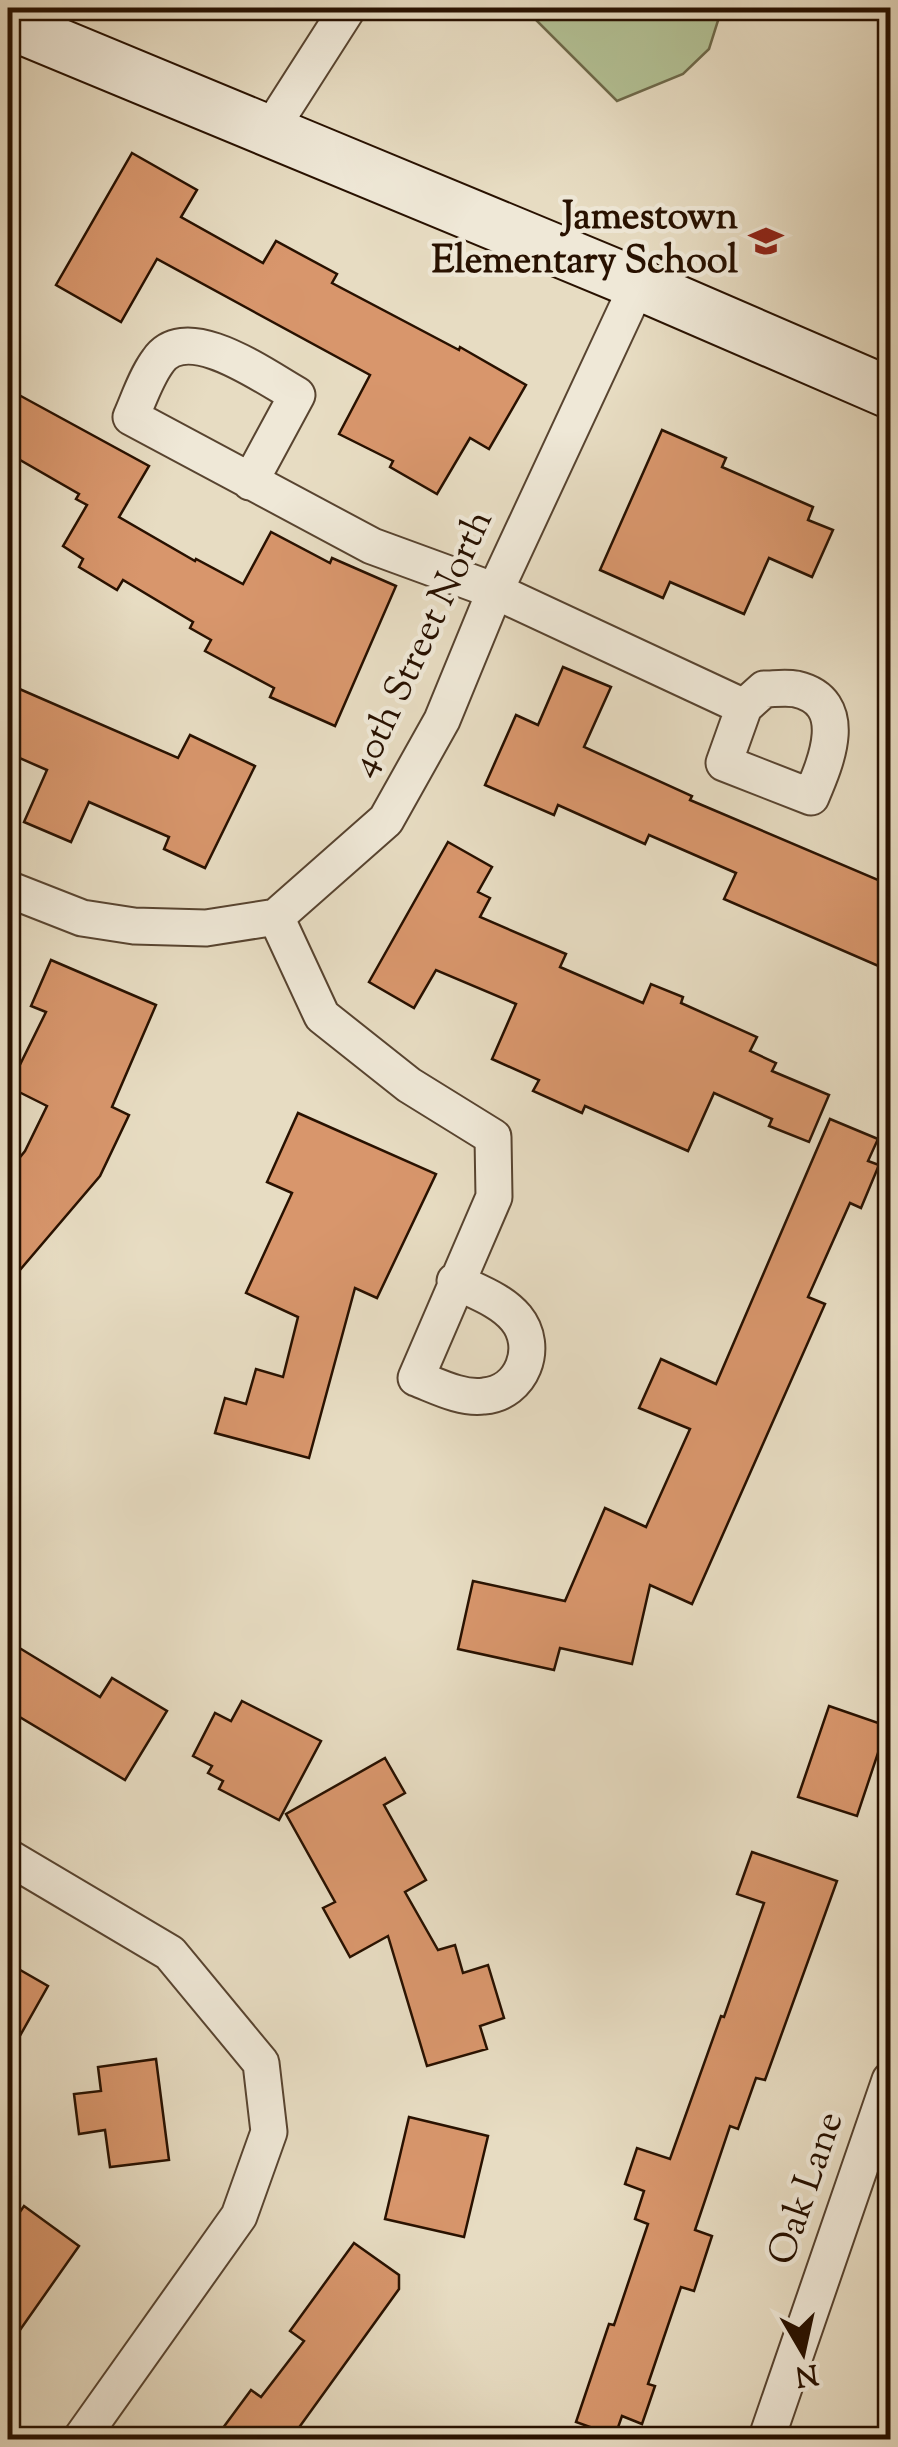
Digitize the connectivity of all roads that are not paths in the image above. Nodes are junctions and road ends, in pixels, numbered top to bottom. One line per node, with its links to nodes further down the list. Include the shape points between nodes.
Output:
1 (348, 8): 3 (street)
2 (8, 24): 3 (street)
3 (270, 130): 4 (street)
4 (638, 284): 5 (street); 7 (street, 40th Street North)
5 (890, 394)
6 (250, 482): 6 (street, via 130,418 159,358 176,346 199,344 297,394); 7 (street, via 372,546)
7 (494, 591): 8 (street); 10 (street, 40th Street North, via 442,720 386,820)
8 (744, 708)
9 (8, 890): 10 (street, via 82,918 134,926 206,928)
10 (276, 917): 11 (street, via 322,1016 409,1084 493,1137 494,1197)
11 (456, 1282)
12 (8, 1857): 14 (street, via 170,1953 261,2063 269,2132 239,2216)
13 (890, 2080): 15 (street, Oak Lane)
14 (80, 2440)
15 (766, 2440)

